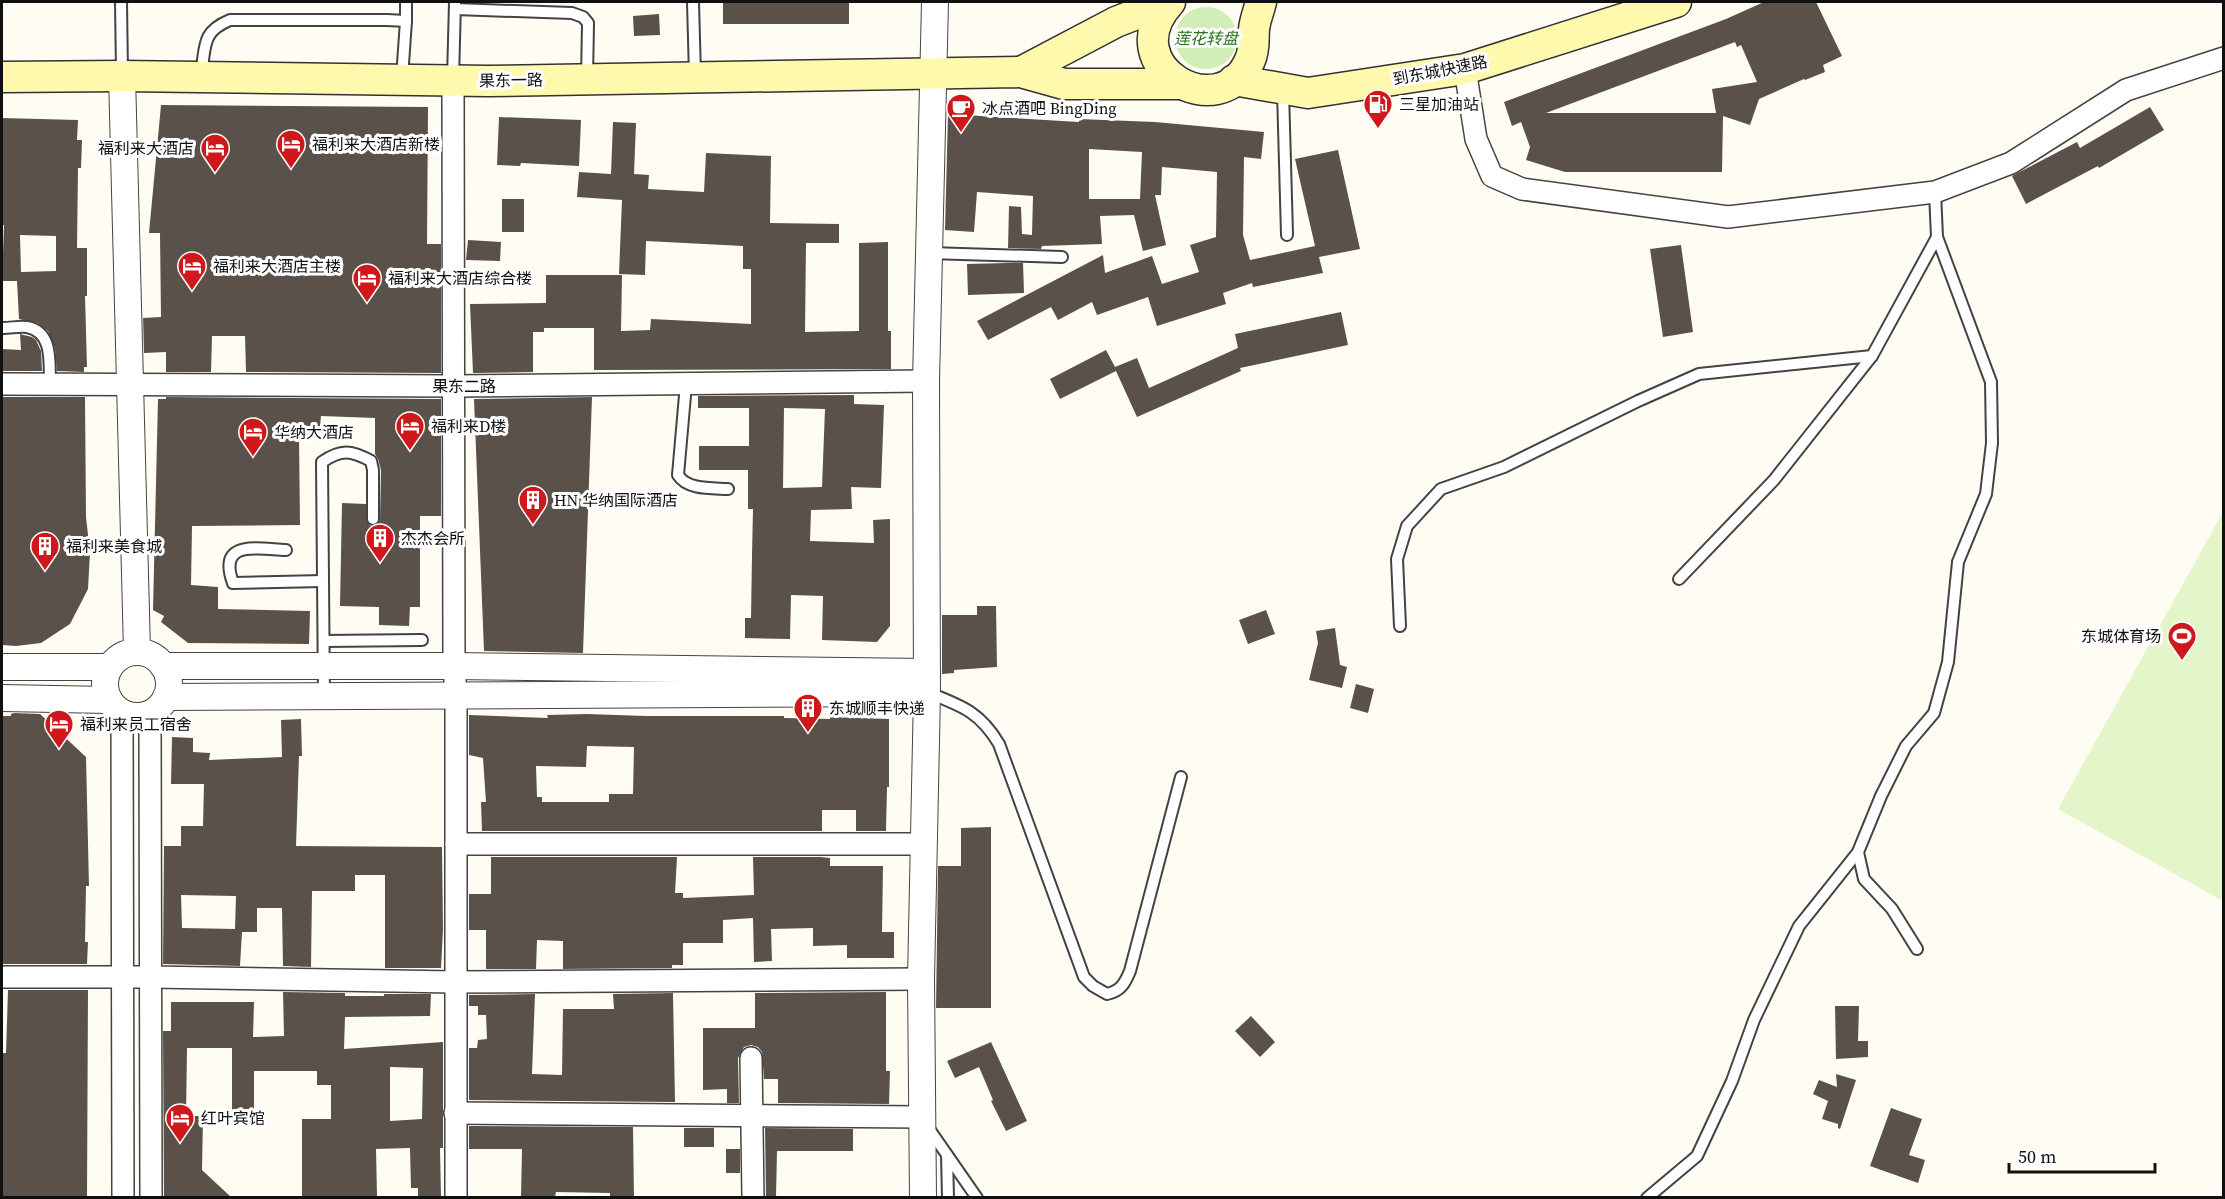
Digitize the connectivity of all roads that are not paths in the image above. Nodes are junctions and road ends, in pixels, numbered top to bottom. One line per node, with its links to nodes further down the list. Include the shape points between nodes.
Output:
1 (121, 2): 16 (lane)
2 (406, 2): 11 (lane)
3 (693, 2): 19 (lane)
4 (935, 2): 15 (street)
5 (1168, 2): 14 (main road, via 1116,22); 24 (main road, via 1154,28 1153,44 1166,74)
6 (1238, 2): 10 (main road)
7 (1676, 2): 13 (main road, 到东城快速路)
8 (455, 5): 9 (lane); 22 (lane)
9 (548, 7): 21 (lane, via 583,17 588,23)
10 (1258, 15): 23 (main road, via 1250,61)
11 (406, 21): 18 (lane, via 230,20 208,34); 20 (lane)
12 (2223, 58): 26 (street, via 2126,90 2011,163)
13 (1465, 69): 25 (main road, 到东城快速路, via 1308,93); 26 (street, via 1476,139 1491,176 1522,189 1728,218)
14 (1021, 72): 15 (main road, 果东一路); 24 (main road, via 1064,84)
15 (932, 73): 19 (main road, 果东一路); 29 (street)
16 (122, 76): 17 (main road, 果东一路); 18 (main road, 果东一路); 36 (street)
17 (2, 77)
18 (200, 77): 20 (main road, 果东一路)
19 (694, 77): 21 (main road, 果东一路)
20 (402, 79): 22 (main road, 果东一路)
21 (587, 79): 22 (main road, 果东一路)
22 (453, 80): 38 (street)
23 (1234, 80): 24 (main road, via 1211,90); 25 (main road, 到东城快速路)
24 (1179, 84)
25 (1283, 88): 27 (lane)
26 (1935, 192): 28 (lane)
27 (1287, 235)
28 (1937, 237): 32 (lane); 62 (lane, via 1991,382 1992,442 1986,494 1958,562 1948,662 1934,713 1906,746)
29 (928, 252): 30 (lane); 33 (street)
30 (1062, 257)
31 (3, 328): 35 (lane, via 28,327 47,341)
32 (1872, 356): 42 (lane, via 1774,480); 44 (lane, via 1699,374 1504,467 1442,489 1407,526 1397,559)
33 (926, 381): 37 (street, 果东二路); 53 (street)
34 (2, 384): 35 (street, 果东二路)
35 (50, 384): 36 (street, 果东二路)
36 (130, 384): 38 (street, 果东二路); 47 (street)
37 (686, 384): 38 (street, 果东二路); 39 (lane, via 678,475 689,485)
38 (454, 386): 49 (street)
39 (728, 489)
40 (373, 519): 43 (lane, via 371,461 348,452 334,454 322,462)
41 (286, 550): 43 (lane, via 241,549 231,557 228,570 233,583)
42 (1679, 579)
43 (323, 581): 46 (lane)
44 (1400, 626)
45 (422, 640): 46 (lane)
46 (324, 641): 52 (lane)
47 (137, 651): 48 (street, via 156,658); 51 (street, via 126,653)
48 (163, 666): 52 (street); 57 (street, via 168,687)
49 (454, 666): 52 (street); 53 (street); 54 (street)
50 (2, 667): 51 (street)
51 (109, 667): 58 (street, via 105,690)
52 (325, 667): 55 (lane)
53 (927, 682): 54 (street); 59 (lane, via 989,727 999,744 1084,976 1107,994 1117,992 1130,970); 61 (street)
54 (456, 695): 55 (street); 60 (street)
55 (324, 697): 57 (street)
56 (2, 698): 58 (street)
57 (158, 705): 58 (street, via 139,716); 63 (street)
58 (116, 706): 64 (street)
59 (1181, 777)
60 (456, 844): 61 (street); 70 (street)
61 (924, 844): 69 (street)
62 (1858, 852): 65 (lane, via 1864,879 1892,909); 83 (lane, via 1798,926 1697,1156)
63 (151, 876): 64 (street); 68 (street)
64 (123, 877): 67 (street)
65 (1917, 949)
66 (2, 977): 67 (street)
67 (123, 977): 68 (street); 76 (street)
68 (152, 977): 70 (street); 77 (street)
69 (921, 979): 70 (street); 74 (street)
70 (455, 982): 72 (street)
71 (751, 1058): 73 (street)
72 (455, 1113): 73 (street); 78 (street)
73 (752, 1116): 74 (street); 79 (street)
74 (921, 1117): 75 (lane); 80 (street)
75 (947, 1155): 81 (lane); 82 (lane)
76 (123, 1197)
77 (152, 1197)
78 (456, 1197)
79 (753, 1197)
80 (923, 1197)
81 (948, 1197)
82 (977, 1197)
83 (1647, 1197)

